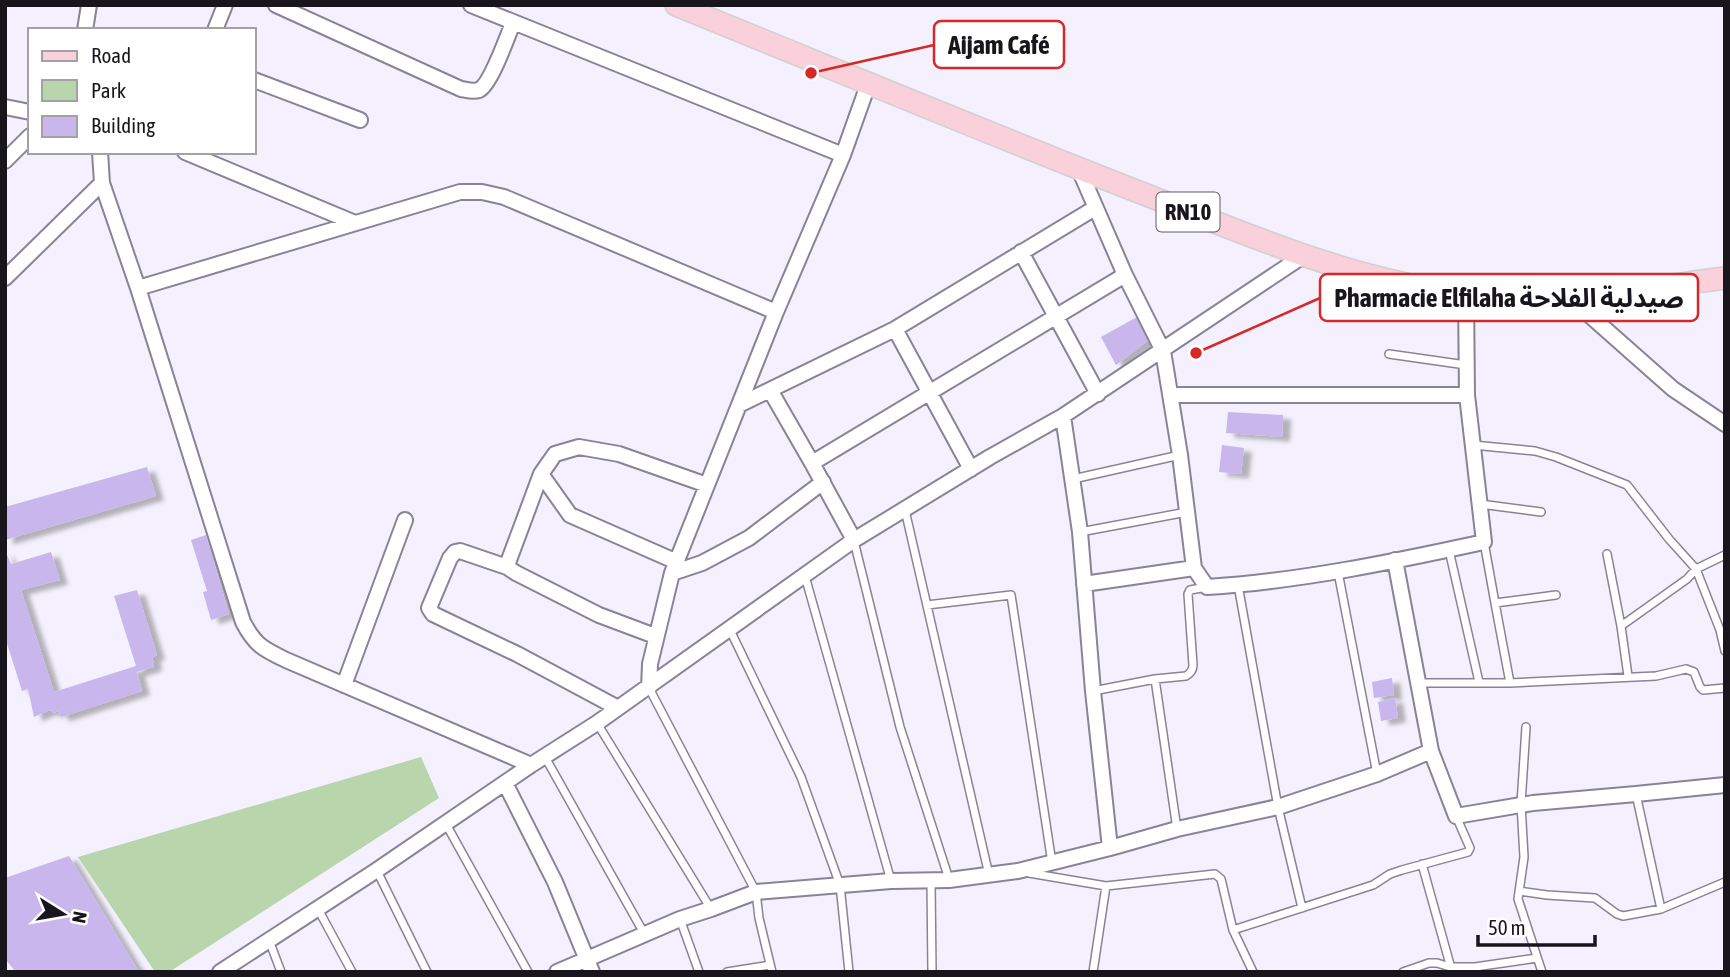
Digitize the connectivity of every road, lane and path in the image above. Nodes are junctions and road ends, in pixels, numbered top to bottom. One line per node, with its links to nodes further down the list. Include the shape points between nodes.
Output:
1 (89, 5): 7 (street)
2 (225, 5): 8 (street)
3 (276, 5): 6 (street, via 474,91 488,80)
4 (471, 5): 6 (street)
5 (676, 5): 10 (main road, RN10)
6 (513, 23): 17 (street)
7 (85, 28)
8 (216, 28)
9 (256, 81): 13 (street)
10 (870, 82): 17 (street); 19 (main road, RN10)
11 (5, 107): 12 (street)
12 (28, 113)
13 (360, 120)
14 (28, 138): 18 (street)
15 (100, 154): 20 (street)
16 (190, 154): 22 (street)
17 (843, 155): 31 (street)
18 (5, 161)
19 (1079, 169): 21 (street); 24 (main road, RN10)
20 (102, 183): 26 (street); 28 (street)
21 (1095, 208): 23 (street); 25 (street)
22 (355, 223): 28 (street); 31 (street, via 460,192 482,192 504,197)
23 (1021, 252): 32 (street); 33 (street)
24 (1303, 256): 29 (main road, RN10, via 1407,285); 34 (street)
25 (1125, 275): 32 (street); 34 (street)
26 (5, 278)
27 (1725, 278): 30 (main road, RN10)
28 (138, 288): 86 (street, via 243,622 265,650)
29 (1466, 295): 30 (main road, RN10); 36 (street)
30 (1569, 297): 44 (street, via 1674,389)
31 (776, 312): 42 (street)
32 (1056, 316): 38 (street); 39 (street)
33 (895, 329): 37 (street); 38 (street)
34 (1163, 351): 39 (street); 41 (street)
35 (1389, 354): 36 (lane)
36 (1466, 365): 40 (street)
37 (770, 390): 42 (street); 47 (street)
38 (929, 392): 47 (street); 48 (street)
39 (1098, 394): 43 (street)
40 (1467, 395): 41 (street); 45 (street)
41 (1170, 396): 46 (street)
42 (739, 405): 52 (street)
43 (1063, 416): 48 (street); 50 (street)
44 (1725, 425)
45 (1472, 445): 53 (street); 68 (lane, via 1535,451 1627,485)
46 (1180, 455): 50 (lane); 55 (street)
47 (812, 463): 51 (street)
48 (971, 469): 54 (street)
49 (541, 474): 52 (street, via 555,454 579,447 620,454); 65 (street); 66 (street, via 570,515)
50 (1073, 479): 58 (street)
51 (823, 482): 59 (street); 66 (street, via 749,538 702,562)
52 (707, 485): 66 (street)
53 (1479, 503): 56 (lane); 60 (street)
54 (905, 509): 59 (street); 76 (lane)
55 (1188, 512): 58 (lane); 67 (street)
56 (1541, 512)
57 (405, 520): 86 (street)
58 (1080, 532): 71 (street)
59 (854, 540): 70 (street); 111 (lane, via 900,727)
60 (1484, 542): 61 (street); 75 (lane)
61 (1449, 549): 64 (street); 83 (lane)
62 (1607, 554): 77 (lane)
63 (1725, 555): 68 (lane)
64 (1395, 560): 69 (street); 85 (street)
65 (507, 567): 79 (street, via 599,615); 90 (street, via 455,552 429,608)
66 (674, 567): 79 (street)
67 (1194, 568): 71 (street); 73 (street)
68 (1696, 569): 77 (lane); 80 (lane)
69 (1338, 572): 72 (street); 96 (lane)
70 (805, 576): 78 (street); 112 (lane)
71 (1084, 584): 89 (street)
72 (1238, 585): 73 (street); 101 (lane)
73 (1208, 587): 82 (lane, via 1193,588 1188,594 1193,668 1186,676)
74 (1556, 595): 75 (lane)
75 (1495, 603): 84 (lane)
76 (927, 605): 106 (lane, via 1011,595); 110 (lane)
77 (1621, 625): 81 (lane)
78 (730, 629): 87 (street); 115 (lane, via 800,777)
79 (655, 636): 87 (street)
80 (1725, 651)
81 (1628, 676): 84 (lane); 88 (lane, via 1690,669 1703,690)
82 (1155, 679): 89 (lane); 104 (lane)
83 (1479, 682): 84 (lane); 85 (lane)
84 (1510, 683)
85 (1419, 684): 93 (street)
86 (344, 685): 95 (street)
87 (649, 688): 90 (street); 118 (lane)
88 (1725, 688)
89 (1093, 691): 105 (street)
90 (618, 708): 91 (street)
91 (597, 723): 94 (street); 121 (lane)
92 (1526, 727): 100 (lane)
93 (1431, 751): 96 (street); 102 (street)
94 (545, 757): 95 (street); 125 (lane)
95 (531, 765): 97 (street)
96 (1377, 774): 101 (street)
97 (505, 783): 103 (street); 128 (street, via 555,882)
98 (1725, 785): 99 (street)
99 (1636, 794): 100 (street); 122 (lane)
100 (1521, 804): 102 (street); 117 (lane, via 1524,857)
101 (1278, 807): 104 (street); 119 (lane)
102 (1457, 816): 107 (lane, via 1469,851)
103 (446, 823): 108 (street); 136 (lane)
104 (1177, 829): 105 (street)
105 (1110, 848): 106 (street)
106 (1052, 864): 109 (street)
107 (1422, 864): 119 (lane); 130 (lane)
108 (377, 870): 120 (street); 135 (lane)
109 (1018, 871): 110 (street); 116 (lane)
110 (989, 874): 111 (street)
111 (949, 880): 113 (street)
112 (891, 881): 113 (street); 115 (street)
113 (930, 881): 141 (lane)
114 (1725, 882): 122 (lane)
115 (840, 885): 118 (street); 140 (lane)
116 (1106, 886): 124 (lane, via 1215,874 1221,879); 142 (lane)
117 (1518, 891): 122 (lane, via 1595,898 1623,916); 127 (lane)
118 (756, 892): 121 (street); 129 (lane)
119 (1303, 908): 124 (lane)
120 (317, 909): 126 (street); 134 (lane)
121 (711, 909): 123 (street)
122 (1661, 909)
123 (680, 919): 125 (street); 138 (lane)
124 (1233, 930): 143 (lane)
125 (645, 935): 128 (street)
126 (269, 940): 132 (street); 133 (lane)
127 (1536, 958): 130 (lane); 144 (lane)
128 (590, 966): 137 (street)
129 (771, 969): 139 (lane)
130 (1451, 969): 131 (lane, via 1437,962)
131 (1407, 971)
132 (220, 972)
133 (281, 972)
134 (352, 972)
135 (428, 972)
136 (528, 972)
137 (557, 972)
138 (699, 972)
139 (727, 972)
140 (849, 972)
141 (932, 972)
142 (1093, 972)
143 (1253, 972)
144 (1542, 972)

